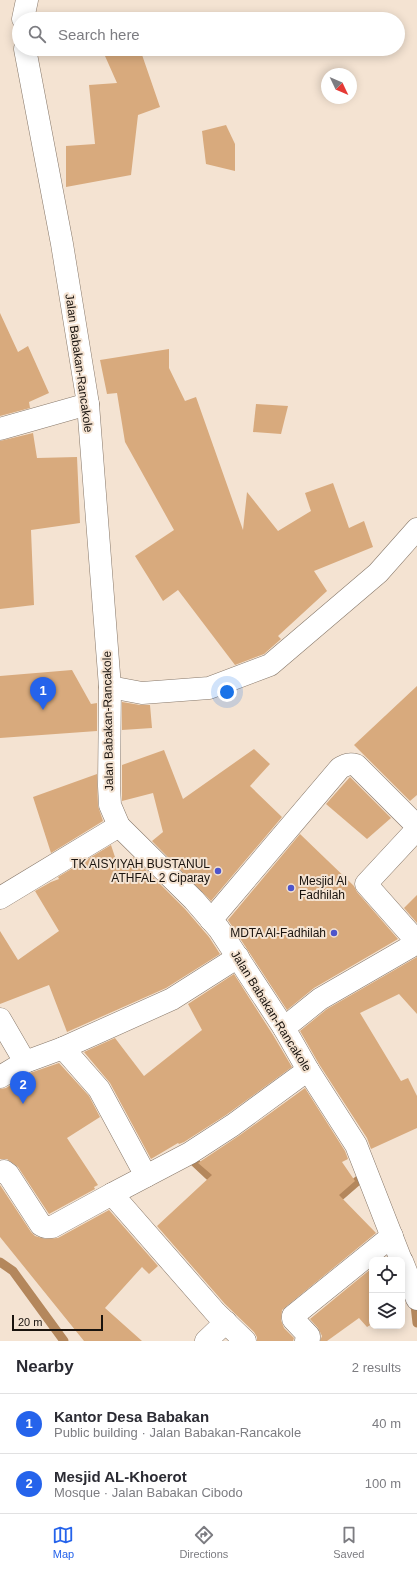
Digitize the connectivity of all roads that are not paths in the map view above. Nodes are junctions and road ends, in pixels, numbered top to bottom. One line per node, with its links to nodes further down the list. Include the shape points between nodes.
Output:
1 (27, 0): 2 (street)
2 (24, 12)
3 (26, 56): 4 (street, Jalan Babakan-Rancakole, via 62,244)
4 (88, 404): 5 (street); 7 (street, Jalan Babakan-Rancakole)
5 (0, 429)
6 (417, 529): 7 (street, via 378,572 270,665 209,688 142,693)
7 (110, 687): 8 (street, Jalan Babakan-Rancakole, via 110,805)
8 (119, 826): 10 (street); 11 (street, Jalan Babakan-Rancakole)
9 (417, 827): 11 (street, via 356,765 346,765 325,785); 14 (street, via 366,884 412,936 410,947 320,999)
10 (0, 898)
11 (211, 920): 12 (street, Jalan Babakan-Rancakole)
12 (238, 957): 14 (street, Jalan Babakan-Rancakole); 15 (street, via 172,999)
13 (0, 1019): 16 (street)
14 (284, 1028): 17 (street, Jalan Babakan-Rancakole)
15 (63, 1048): 16 (street); 20 (street, via 99,1089)
16 (24, 1062): 18 (street)
17 (308, 1070): 20 (street, via 190,1153); 22 (street, Jalan Babakan-Rancakole, via 356,1144)
18 (0, 1077)
19 (0, 1172): 21 (street, via 8,1174 41,1225 45,1227 52,1227)
20 (146, 1176): 21 (street)
21 (112, 1194): 26 (street)
22 (392, 1236): 23 (street, Jalan Babakan-Rancakole); 29 (street, via 293,1316 293,1320 309,1336)
23 (400, 1257)
24 (405, 1269): 25 (street, Jalan Babakan-Rancakole)
25 (417, 1299)
26 (226, 1322): 27 (street); 28 (street)
27 (206, 1341)
28 (245, 1341)
29 (306, 1341)

